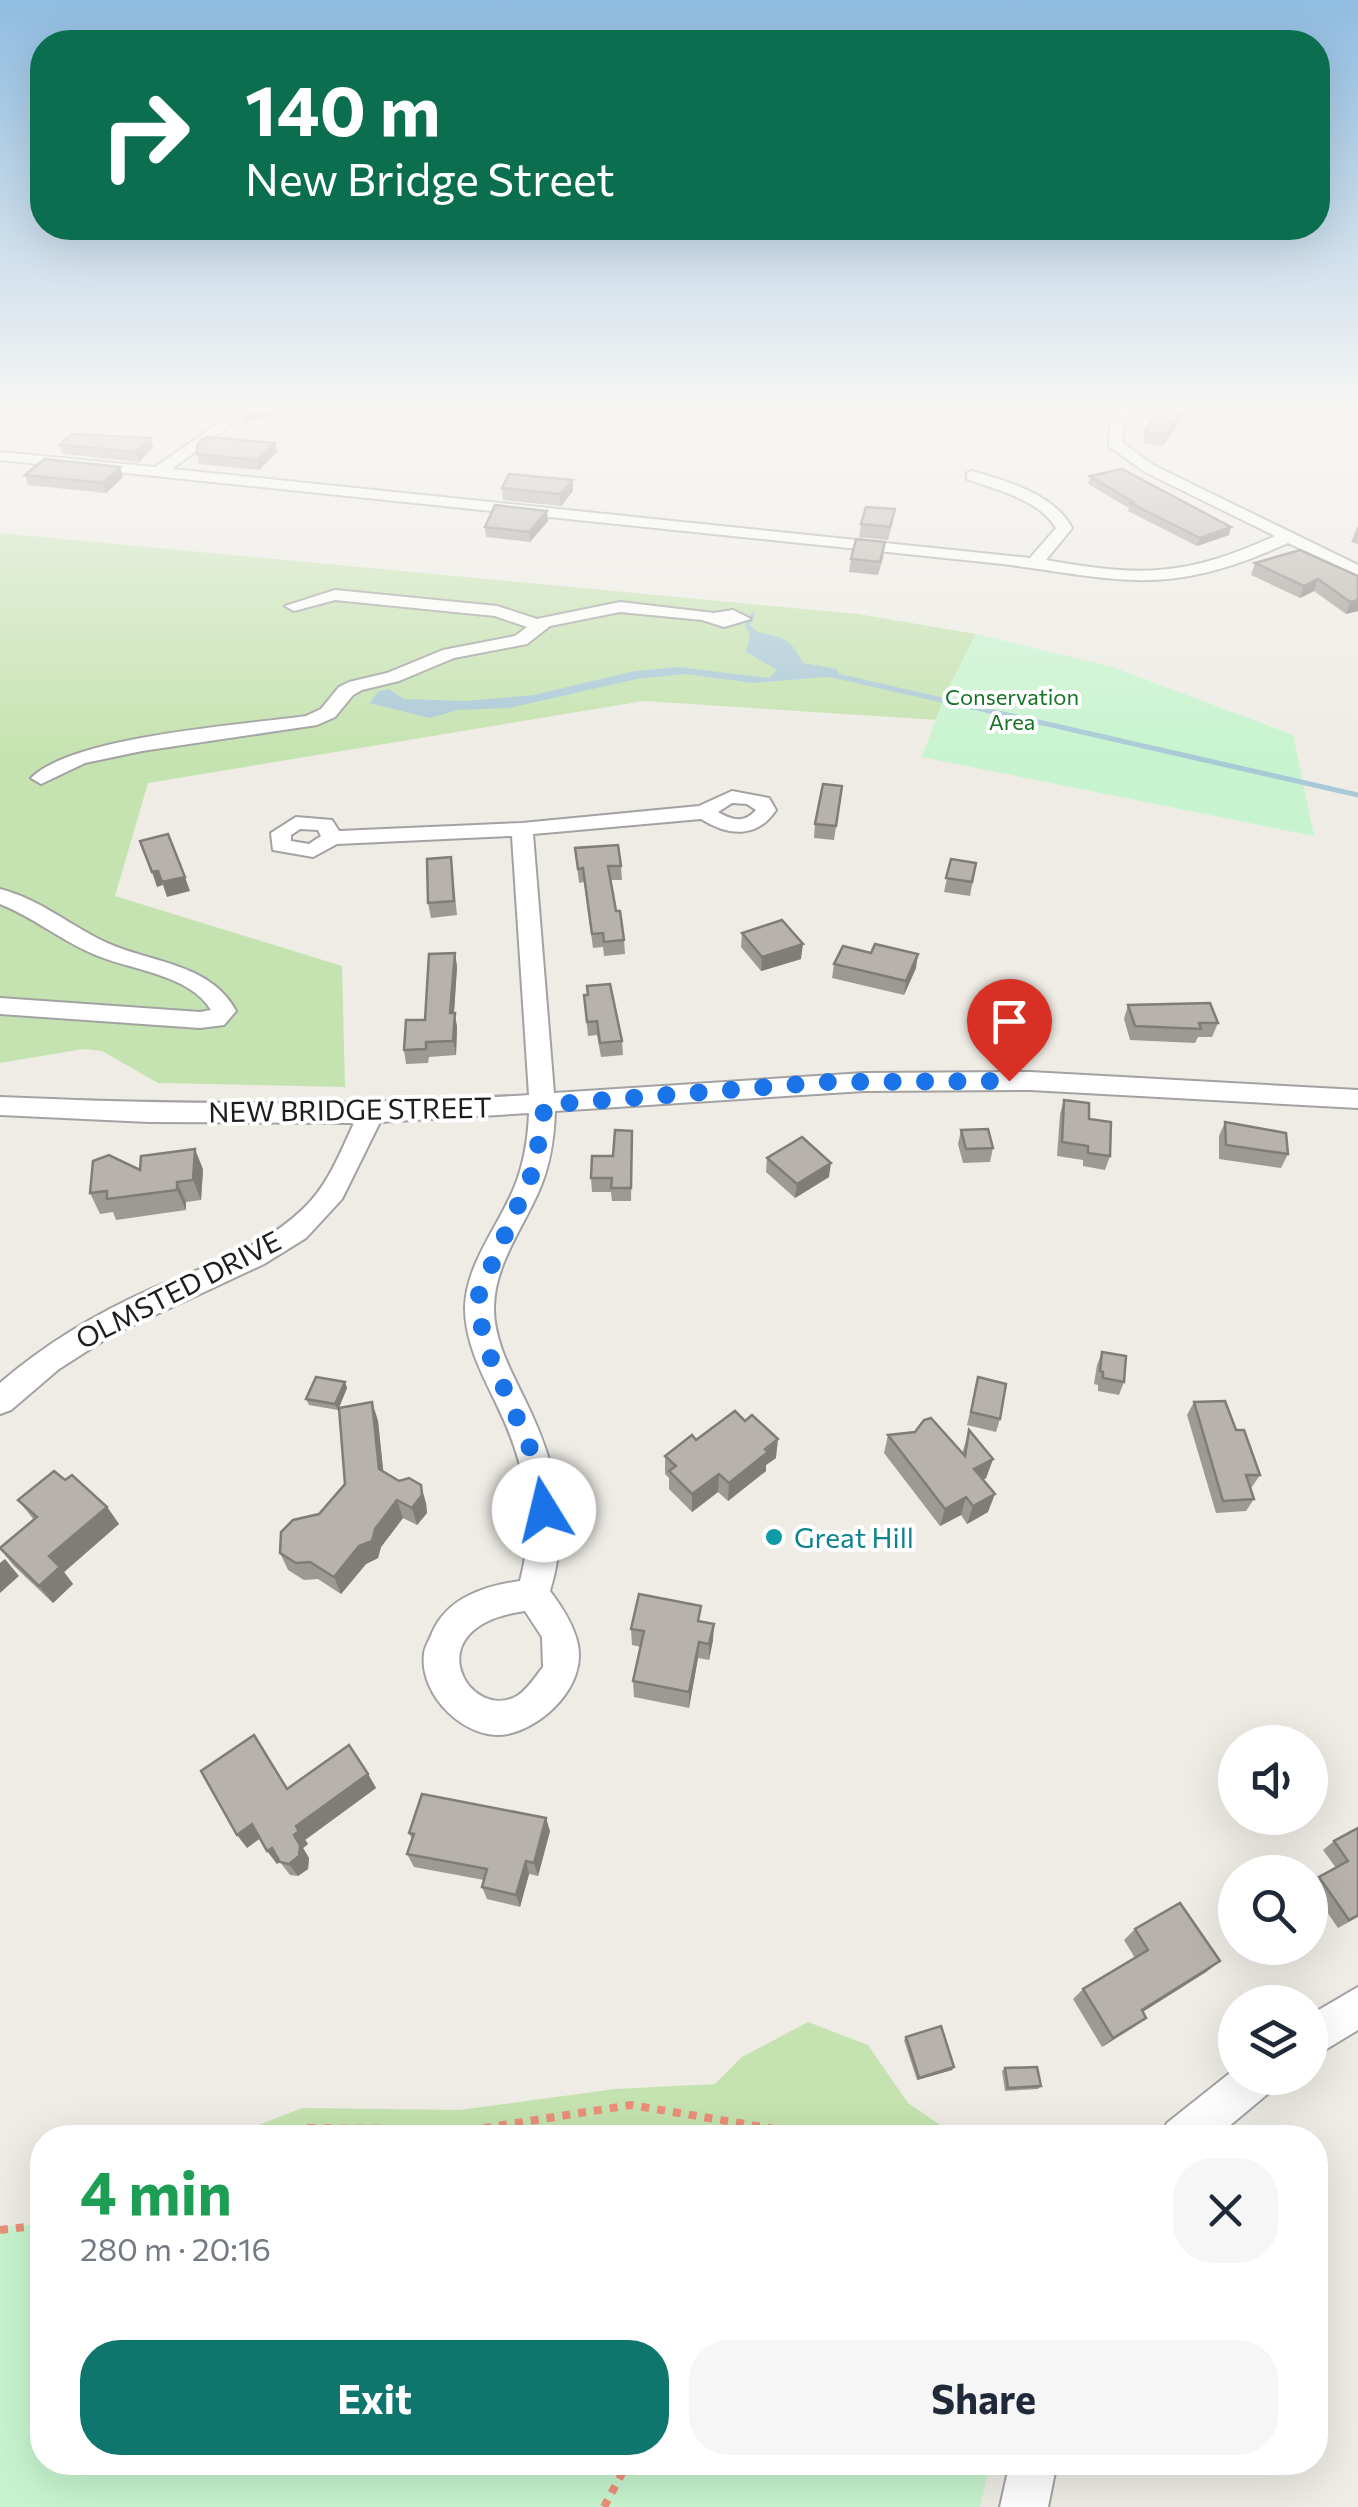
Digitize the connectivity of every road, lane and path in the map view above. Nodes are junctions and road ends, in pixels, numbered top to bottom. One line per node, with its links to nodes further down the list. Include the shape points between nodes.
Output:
1 (645, 523): 5 (street)
2 (1062, 523): 5 (street)
3 (1262, 523): 4 (street)
4 (1289, 536): 5 (street, via 1230,562 1166,577); 6 (street)
5 (1036, 563)
6 (1358, 570)
7 (294, 606): 9 (street, via 335,595 496,611)
8 (714, 618): 9 (street, via 620,607)
9 (538, 624): 10 (street, via 521,640 449,654 356,686 310,721 142,745 79,759)
10 (41, 778)
11 (705, 812): 12 (street)
12 (522, 829): 13 (street); 17 (street)
13 (332, 838)
14 (0, 896): 15 (street, via 103,950 218,996 224,1011 200,1020)
15 (0, 1006)
16 (1358, 1099): 17 (street, NEW BRIDGE STREET, via 1030,1081 852,1082)
17 (545, 1105): 19 (street, NEW BRIDGE STREET); 21 (street, via 534,1169 479,1294 490,1356 536,1462 544,1562)
18 (0, 1106): 19 (street, NEW BRIDGE STREET)
19 (371, 1114): 20 (street, OLMSTED DRIVE, via 313,1216 265,1250 84,1335)
20 (0, 1401)
21 (532, 1595)
22 (1358, 2007): 23 (street)
23 (1328, 2027)
24 (1235, 2095): 27 (street)
25 (504, 2125): 26 (path, via 631,2105)
26 (746, 2125)
27 (1198, 2125)
28 (30, 2226): 29 (path)
29 (0, 2230)
30 (621, 2475): 32 (path)
31 (1031, 2475): 33 (street)
32 (604, 2507)
33 (1024, 2507)

